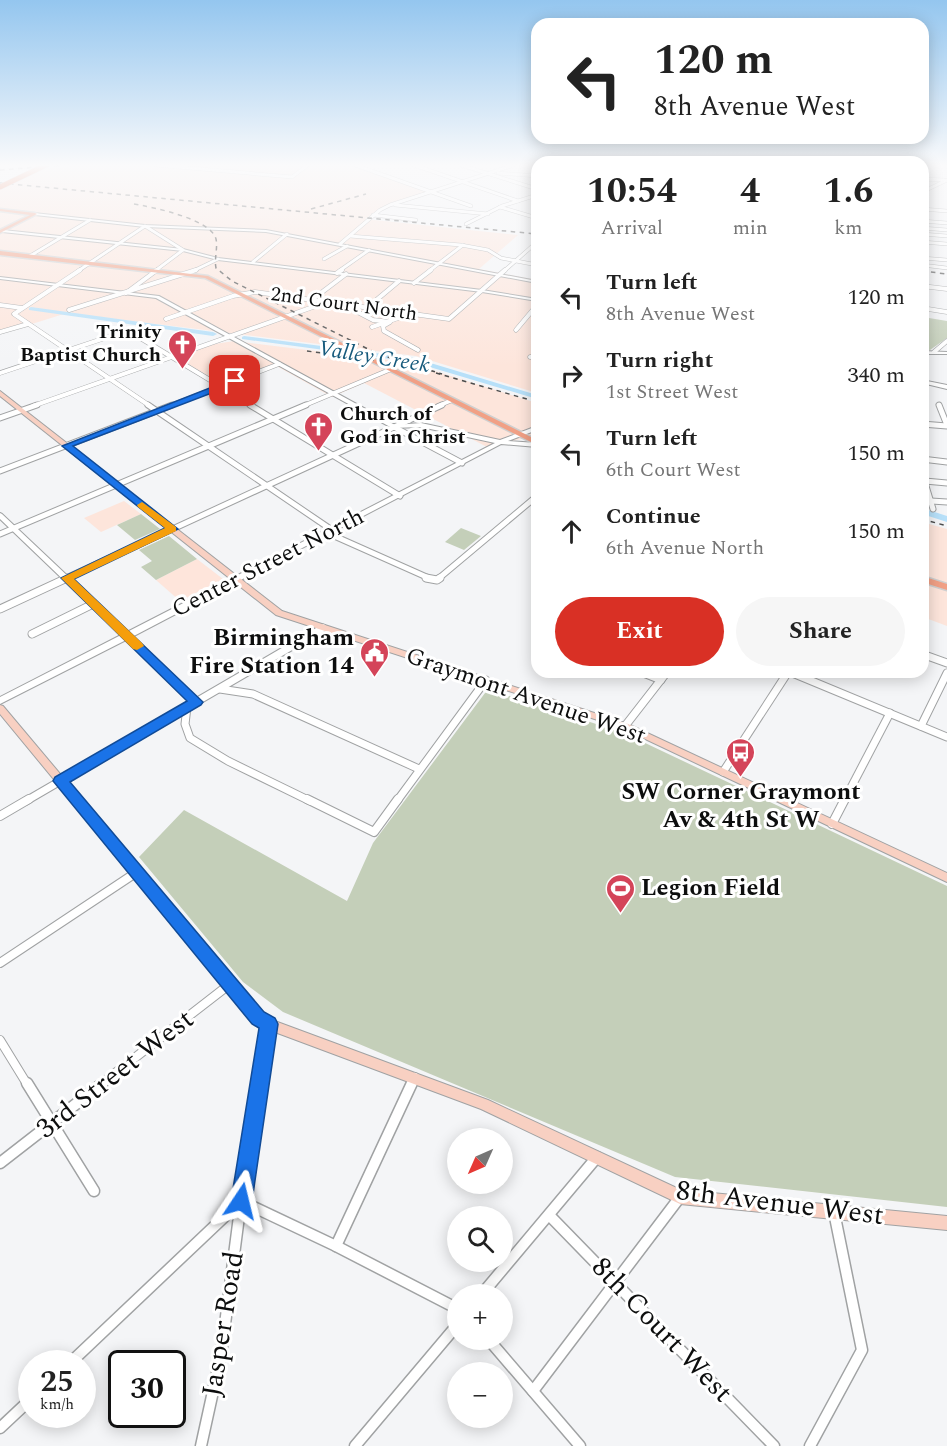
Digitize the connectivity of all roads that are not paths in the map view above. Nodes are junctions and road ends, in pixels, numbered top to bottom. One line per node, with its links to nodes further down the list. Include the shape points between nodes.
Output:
1 (16, 232): 10 (street)
2 (69, 232): 10 (street)
3 (136, 232): 12 (street)
4 (155, 232): 19 (street)
5 (275, 232): 7 (street)
6 (354, 232): 9 (street)
7 (287, 234): 13 (street); 28 (street)
8 (929, 235): 11 (street)
9 (350, 236): 13 (street); 15 (street)
10 (61, 237): 12 (street); 22 (street)
11 (947, 237)
12 (121, 243): 19 (street); 29 (street)
13 (340, 244): 17 (street)
14 (929, 244): 16 (street)
15 (463, 245): 27 (street); 30 (street)
16 (947, 245)
17 (346, 246): 20 (street); 24 (street)
18 (531, 247): 27 (street)
19 (183, 250): 23 (street); 34 (street)
20 (369, 250): 30 (street); 35 (street)
21 (0, 253): 22 (main road)
22 (30, 256): 29 (main road)
23 (218, 259): 28 (street); 36 (street)
24 (324, 259)
25 (929, 259): 26 (street)
26 (947, 260)
27 (516, 261): 31 (street); 38 (street)
28 (253, 262): 35 (street)
29 (91, 263): 34 (main road); 44 (street)
30 (439, 263): 38 (street); 42 (street)
31 (531, 264)
32 (929, 266): 33 (street)
33 (947, 268)
34 (156, 270): 36 (main road); 45 (street)
35 (337, 273): 37 (street)
36 (186, 274): 43 (street); 50 (main road, via 206,277)
37 (346, 274): 40 (street); 51 (street)
38 (501, 275): 41 (street); 48 (street)
39 (0, 278): 44 (street)
40 (399, 281): 42 (street); 56 (street)
41 (531, 281)
42 (414, 283): 48 (street)
43 (154, 284): 45 (street); 49 (street)
44 (58, 285): 49 (street); 57 (street)
45 (134, 286): 49 (street)
46 (929, 286): 47 (street)
47 (947, 288)
48 (482, 291): 52 (street); 63 (street, 2nd Court North, via 449,319)
49 (126, 293): 59 (street); 60 (street, via 157,297)
50 (239, 294): 51 (street, 2nd Court North, via 255,292); 60 (street, 2nd Court North); 64 (main road)
51 (313, 299): 53 (street, 2nd Court North)
52 (531, 299)
53 (330, 302): 54 (street, 2nd Court North); 64 (street)
54 (342, 303): 56 (street, 2nd Court North); 66 (street, via 373,320)
55 (0, 305): 57 (street)
56 (368, 307): 63 (street, 2nd Court North)
57 (22, 308): 67 (street, via 14,314)
58 (929, 309): 62 (street)
59 (69, 310)
60 (186, 312): 65 (street, 2nd Court North); 71 (street)
61 (531, 312): 69 (street)
62 (947, 312)
63 (410, 314): 66 (street)
64 (284, 317): 71 (street); 80 (main road)
65 (166, 319)
66 (390, 322): 68 (street); 74 (street, via 383,326 384,331)
67 (28, 324): 70 (street); 73 (street)
68 (372, 327)
69 (516, 330)
70 (0, 332)
71 (230, 336): 78 (street); 79 (street)
72 (947, 341): 75 (street)
73 (67, 350): 78 (street, via 127,332); 81 (street); 82 (street)
74 (418, 350)
75 (929, 352)
76 (929, 353): 77 (street)
77 (947, 353)
78 (172, 357): 82 (street); 84 (street)
79 (279, 364): 84 (street); 87 (street)
80 (389, 370): 87 (street); 88 (main road)
81 (0, 373)
82 (110, 379): 90 (street); 91 (street)
83 (929, 383): 85 (street)
84 (220, 386): 91 (street); 94 (street)
85 (947, 387)
86 (0, 393): 90 (main road, Graymont Avenue West)
87 (333, 393): 94 (street); 97 (street)
88 (450, 401): 97 (street); 99 (main road)
89 (939, 405): 92 (street)
90 (22, 410): 93 (street); 103 (main road, Graymont Avenue West)
91 (156, 411): 103 (street); 104 (street)
92 (945, 415): 96 (street)
93 (0, 418)
94 (273, 419): 104 (street); 105 (street)
95 (929, 424): 96 (street)
96 (947, 425)
97 (394, 427): 101 (street, via 429,426); 105 (street); 108 (street)
98 (531, 430): 99 (street, Center Street North)
99 (519, 435): 100 (main road); 101 (street, Center Street North)
100 (531, 441)
101 (500, 442): 102 (street); 108 (street, Center Street North)
102 (531, 444)
103 (67, 446): 109 (street); 112 (main road, Graymont Avenue West)
104 (208, 446): 112 (street); 113 (street)
105 (333, 455): 113 (street); 115 (street)
106 (929, 460): 107 (street)
107 (947, 462)
108 (462, 464): 115 (street, Center Street North)
109 (0, 471)
110 (929, 481): 111 (street)
111 (947, 483)
112 (116, 485): 121 (street); 122 (main road, Graymont Avenue West)
113 (267, 486): 122 (street); 123 (street)
114 (929, 494): 117 (street)
115 (400, 495): 123 (street, Center Street North)
116 (531, 501): 123 (street, via 437,580)
117 (931, 501): 118 (street); 119 (street)
118 (947, 502)
119 (933, 508)
120 (0, 515): 121 (street)
121 (14, 528): 124 (street); 125 (street)
122 (172, 529): 125 (street); 126 (main road, Graymont Avenue West)
123 (330, 532): 126 (street, Center Street North)
124 (0, 534)
125 (66, 578): 129 (street); 130 (street)
126 (236, 579): 131 (main road, Graymont Avenue West, via 279,613); 133 (street, Center Street North)
127 (929, 581): 128 (main road)
128 (947, 587)
129 (93, 604): 132 (street); 133 (street)
130 (0, 609)
131 (323, 628): 140 (main road, Graymont Avenue West); 142 (street)
132 (32, 634)
133 (127, 636): 143 (street, Center Street North); 144 (street)
134 (929, 657): 135 (street)
135 (947, 663)
136 (947, 673): 149 (street)
137 (655, 678): 141 (street)
138 (785, 678): 152 (street)
139 (804, 678): 147 (street)
140 (486, 680): 148 (main road, Graymont Avenue West); 151 (street)
141 (660, 680): 148 (street)
142 (220, 689): 144 (street); 151 (street, via 253,694)
143 (0, 701)
144 (196, 702): 145 (street)
145 (187, 707): 151 (street, via 185,724 190,738 228,761 374,832); 153 (street)
146 (0, 708): 153 (main road, 8th Avenue West)
147 (890, 713): 149 (street); 155 (street)
148 (625, 726): 152 (main road, Graymont Avenue West)
149 (921, 726): 150 (street)
150 (947, 737)
151 (419, 769)
152 (723, 772): 155 (main road, Graymont Avenue West)
153 (60, 781): 154 (street); 156 (main road, 8th Avenue West)
154 (0, 816)
155 (832, 824): 157 (main road, Graymont Avenue West)
156 (137, 872): 158 (street); 159 (main road, 8th Avenue West)
157 (947, 878)
158 (0, 963)
159 (230, 984): 160 (main road, 8th Avenue West, via 258,1018); 163 (street, 3rd Street West)
160 (268, 1024): 162 (main road, 8th Avenue West); 168 (street, Jasper Road)
161 (0, 1040): 163 (street)
162 (415, 1077): 164 (main road, 8th Avenue West, via 484,1104); 172 (street)
163 (52, 1123): 165 (street, 3rd Street West); 166 (street)
164 (597, 1157): 167 (main road, 8th Avenue West); 170 (street)
165 (0, 1163)
166 (94, 1191)
167 (680, 1197): 169 (main road, 8th Avenue West); 173 (street)
168 (241, 1201): 172 (street); 177 (street); 182 (street, Jasper Road, via 228,1310)
169 (834, 1212): 171 (main road, 8th Avenue West); 186 (street, via 862,1350)
170 (549, 1215): 173 (street, 8th Court West); 174 (street)
171 (947, 1223)
172 (336, 1246): 175 (street)
173 (615, 1282): 179 (street); 185 (street, 8th Court West)
174 (490, 1284)
175 (447, 1303)
176 (447, 1337): 183 (street)
177 (84, 1350)
178 (498, 1350): 179 (street)
179 (533, 1391): 184 (street)
180 (18, 1411): 181 (street)
181 (0, 1428)
182 (201, 1446)
183 (355, 1446)
184 (580, 1446)
185 (774, 1446)
186 (810, 1446)

